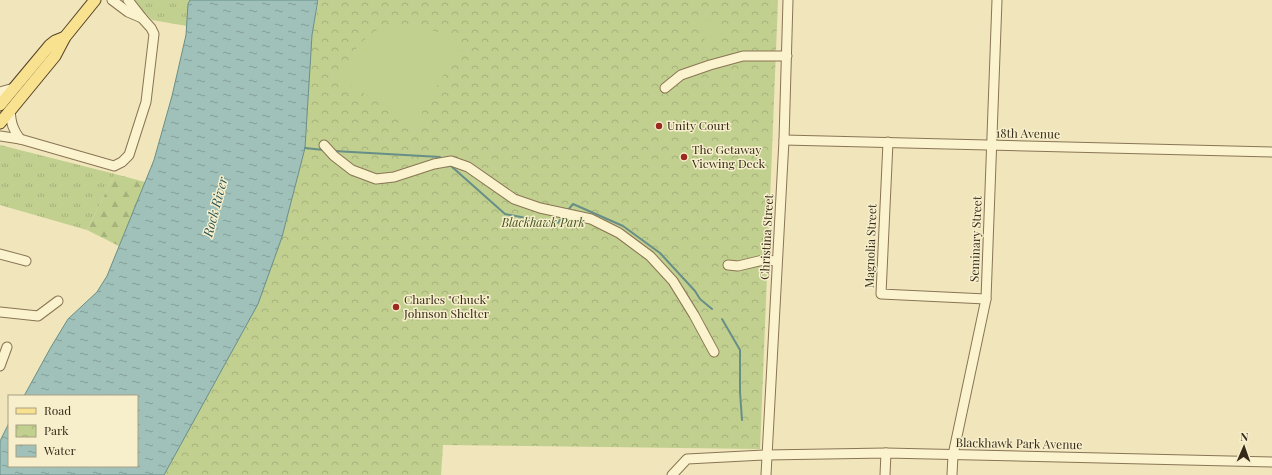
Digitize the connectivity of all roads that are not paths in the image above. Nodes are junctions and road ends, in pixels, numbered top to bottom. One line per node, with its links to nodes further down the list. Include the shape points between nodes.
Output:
1 (95, 0): 7 (main road)
2 (112, 0): 6 (street, via 128,12)
3 (128, 0): 6 (street)
4 (788, 0): 8 (street, Christina Street)
5 (997, 0): 20 (street, Seminary Street)
6 (142, 18): 16 (street, via 154,34 146,102 129,155 122,162 114,166)
7 (65, 36): 9 (main road, via 50,45); 13 (main road, via 55,56)
8 (787, 56): 10 (street, via 743,56 681,75); 17 (street, Christina Street)
9 (14, 88): 11 (street); 12 (main road)
10 (664, 88)
11 (0, 92)
12 (0, 105)
13 (10, 110): 14 (main road); 16 (street, via 13,130)
14 (0, 123)
15 (0, 136): 16 (street)
16 (20, 139)
17 (784, 140): 18 (street, 18th Avenue); 24 (street, Christina Street)
18 (888, 142): 20 (street, 18th Avenue); 26 (street, Magnolia Street, via 881,294)
19 (324, 145): 30 (street, via 352,170 376,179 394,177 451,160 468,167 514,199 540,208 591,219 619,233 650,256 673,281)
20 (992, 145): 21 (street, 18th Avenue); 26 (street, Seminary Street)
21 (1272, 152)
22 (0, 254): 23 (street)
23 (26, 261)
24 (777, 261): 25 (street, via 763,260 738,266); 34 (street, Christina Street)
25 (728, 265)
26 (986, 299): 33 (street, Seminary Street)
27 (58, 301): 28 (street, via 38,316)
28 (0, 312)
29 (7, 347): 31 (street)
30 (714, 352)
31 (0, 366)
32 (886, 453): 33 (street, Blackhawk Park Avenue); 34 (street, Blackhawk Park Avenue); 38 (street)
33 (953, 455): 35 (street, Blackhawk Park Avenue); 39 (street, Seminary Street)
34 (766, 456): 36 (street, Blackhawk Park Avenue, via 687,460); 37 (street, Christina Street)
35 (1272, 462)
36 (672, 475)
37 (766, 475)
38 (885, 475)
39 (952, 475)

